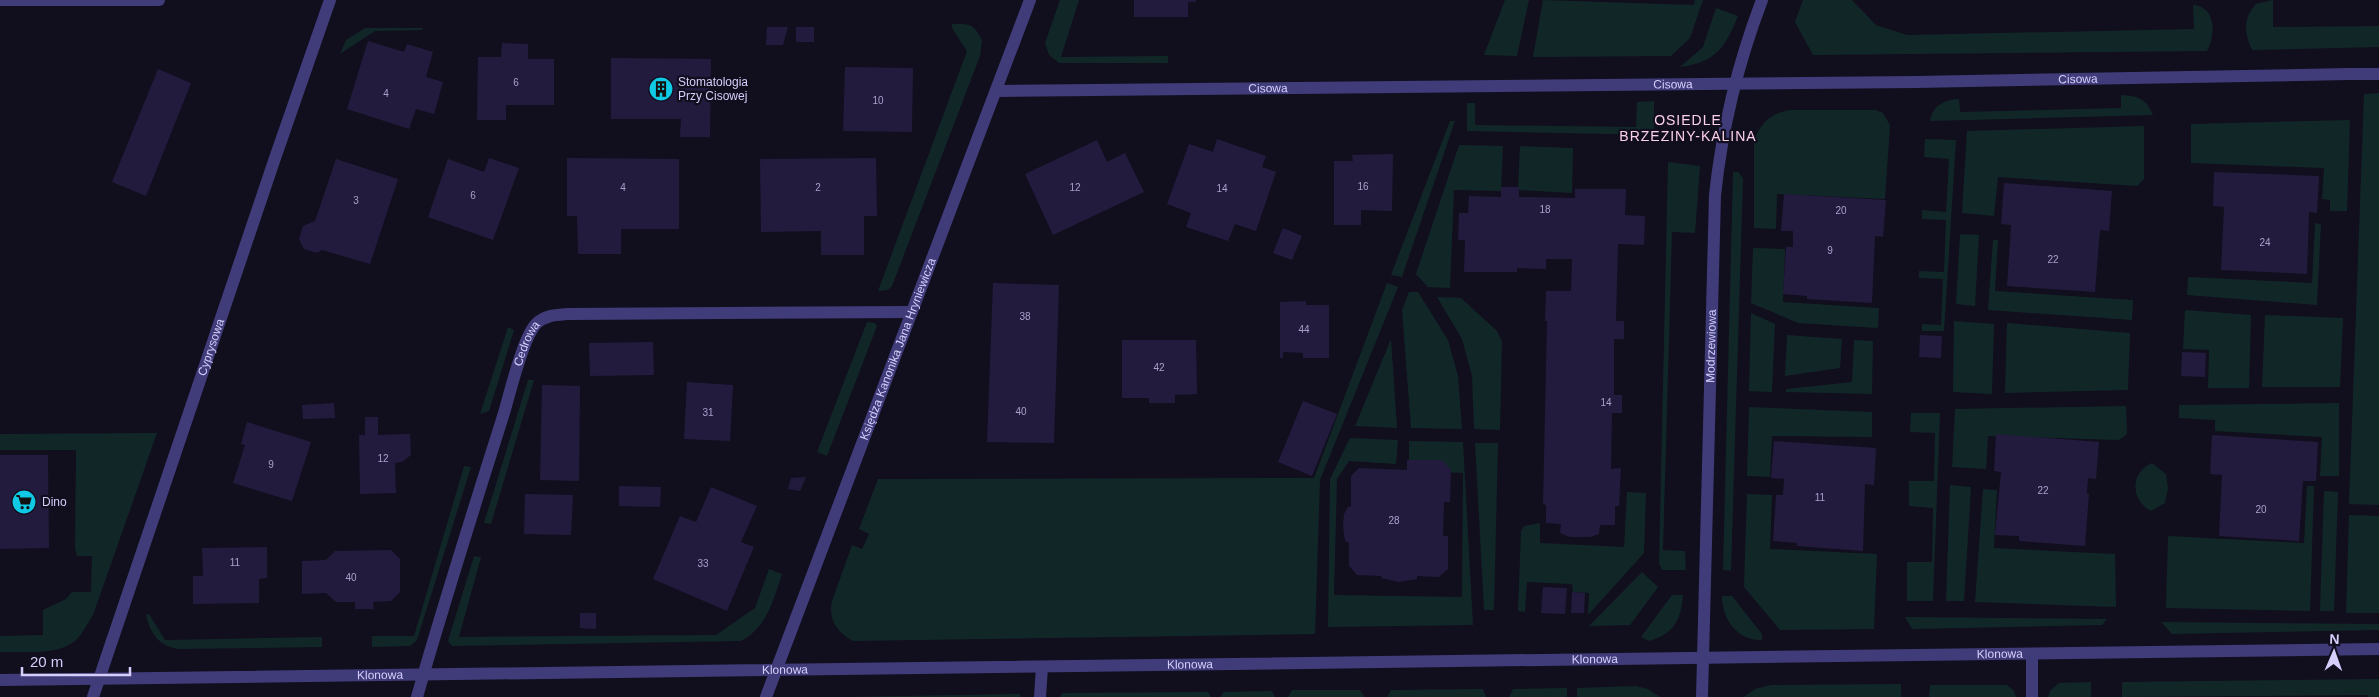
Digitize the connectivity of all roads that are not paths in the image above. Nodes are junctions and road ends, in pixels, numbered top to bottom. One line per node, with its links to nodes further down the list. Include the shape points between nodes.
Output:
1 (0, 0): 2 (street)
2 (159, 0)
3 (330, 0): 16 (street, Cyprysowa)
4 (1030, 0): 8 (street, Księdza Kanonika Jana Hryniewicza)
5 (1762, 0): 7 (street, Modrzewiowa)
6 (2379, 74): 7 (street, Cisowa)
7 (1735, 83): 8 (street, Cisowa); 12 (street, Modrzewiowa, via 1719,157 1715,195)
8 (997, 91): 9 (street, Księdza Kanonika Jana Hryniewicza)
9 (912, 312): 14 (street, Księdza Kanonika Jana Hryniewicza); 15 (street, Cedrowa, via 568,314 549,316 536,324 518,367)
10 (2379, 649): 11 (street, Klonowa)
11 (2032, 654): 12 (street, Klonowa); 23 (street)
12 (1703, 657): 13 (street, Klonowa); 22 (street, Modrzewiowa)
13 (1042, 667): 14 (street, Klonowa); 21 (street)
14 (776, 671): 15 (street, Klonowa); 20 (street, Księdza Kanonika Jana Hryniewicza)
15 (423, 674): 16 (street, Klonowa); 19 (street, Cedrowa)
16 (100, 677): 17 (street, Klonowa); 18 (street, Cyprysowa)
17 (0, 680)
18 (93, 697)
19 (417, 697)
20 (766, 697)
21 (1040, 697)
22 (1702, 697)
23 (2032, 697)

